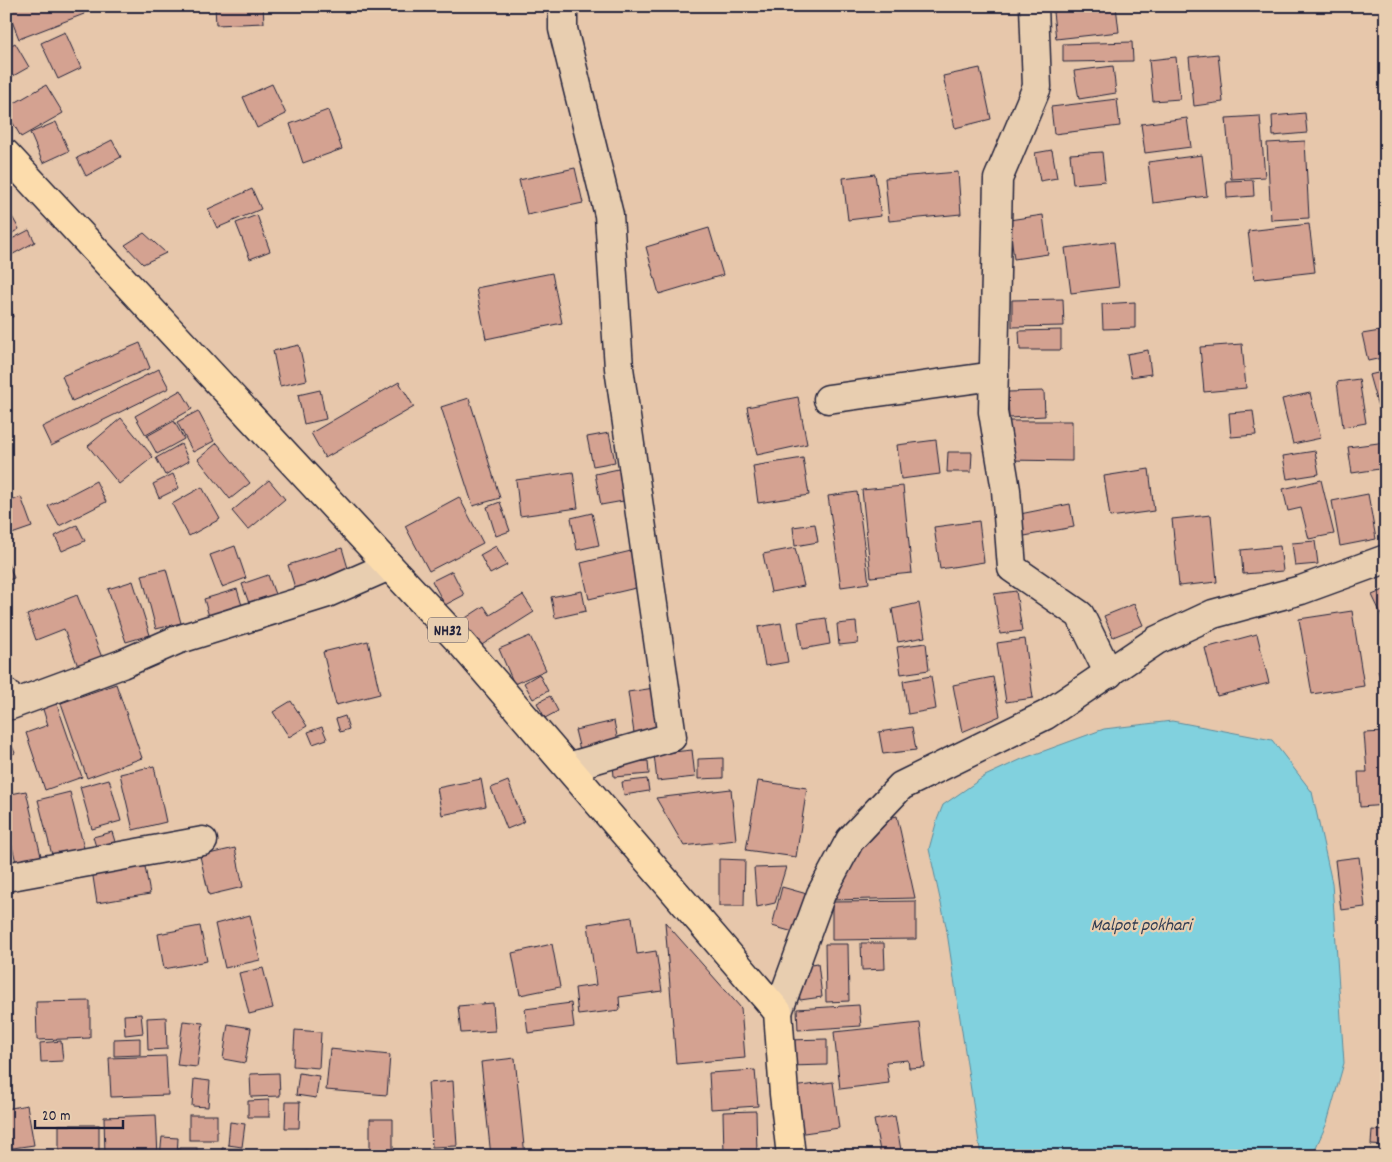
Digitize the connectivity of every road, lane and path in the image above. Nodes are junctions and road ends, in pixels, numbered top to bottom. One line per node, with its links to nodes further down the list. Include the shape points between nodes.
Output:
1 (562, 6): 10 (street, via 564,29 610,215 619,368 672,737)
2 (1034, 6): 4 (street, via 1037,87 998,178)
3 (6, 154): 7 (main road, NH32)
4 (994, 376): 5 (street); 8 (street, via 993,412 1006,490 1012,568 1080,615)
5 (828, 399)
6 (1386, 559): 8 (street, via 1301,590 1213,614 1157,640)
7 (389, 566): 9 (street, via 325,594 177,640 11,705); 10 (main road, NH32, via 461,643)
8 (1110, 674): 13 (street, via 1046,715 901,786 850,840 821,894)
9 (6, 693)
10 (568, 767): 13 (main road, NH32)
11 (203, 841): 12 (street)
12 (6, 877)
13 (778, 1012): 14 (main road)
14 (791, 1156)

